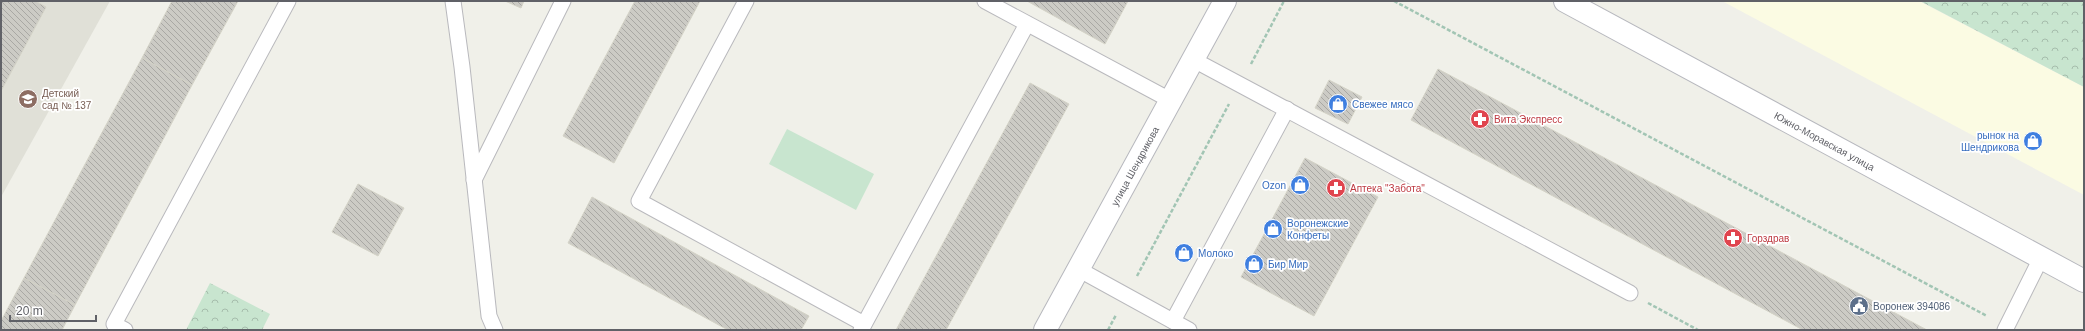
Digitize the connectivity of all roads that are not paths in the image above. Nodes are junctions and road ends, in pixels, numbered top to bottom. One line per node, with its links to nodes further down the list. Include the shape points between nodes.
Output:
1 (288, 1): 20 (lane, via 114,324)
2 (453, 1): 12 (lane)
3 (563, 1): 12 (lane)
4 (746, 1): 18 (lane, via 639,201)
5 (985, 1): 8 (lane)
6 (1225, 1): 9 (main road, улица Шендрикова)
7 (1565, 1): 13 (main road, Южно-Моравская улица)
8 (1027, 24): 10 (lane); 18 (lane)
9 (1192, 59): 10 (main road, улица Шендрикова); 11 (lane)
10 (1170, 100): 14 (main road, улица Шендрикова)
11 (1287, 109): 16 (lane); 17 (lane)
12 (474, 180): 21 (lane, via 489,316)
13 (2041, 258): 15 (main road, Южно-Моравская улица); 19 (lane)
14 (1078, 269): 17 (lane); 22 (main road, улица Шендрикова)
15 (2084, 281)
16 (1630, 293)
17 (1173, 321): 23 (lane)
18 (862, 327)
19 (2006, 328)
20 (125, 330)
21 (495, 330)
22 (1045, 330)
23 (1189, 330)

